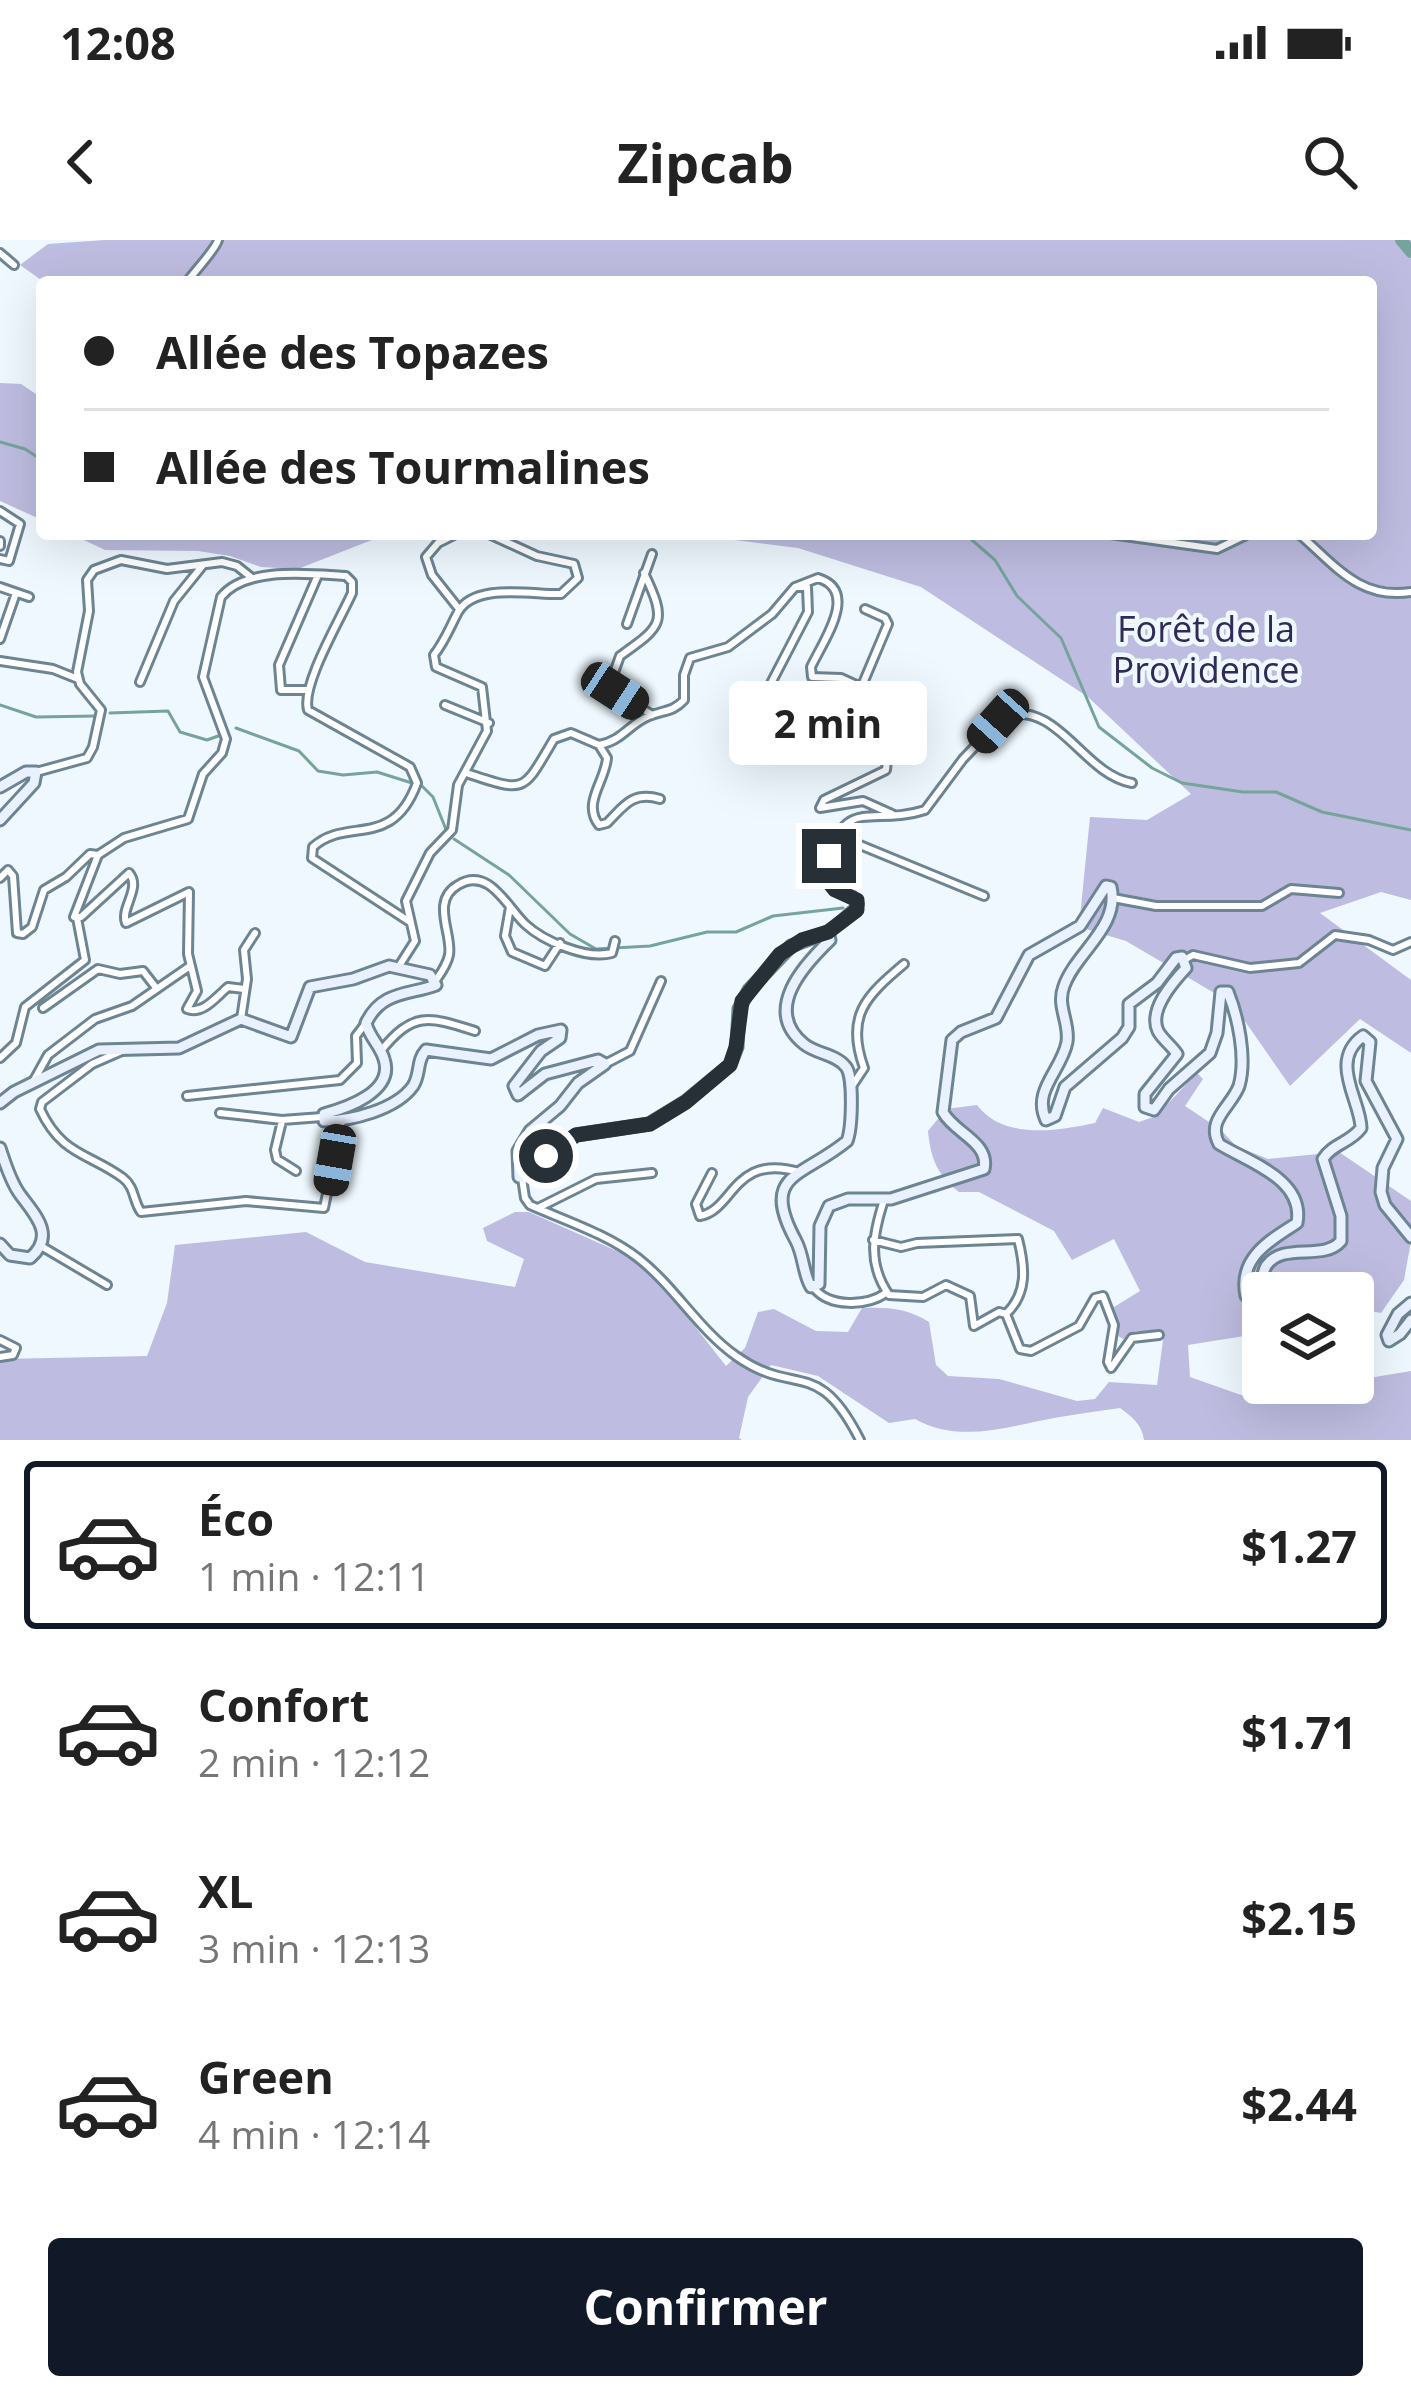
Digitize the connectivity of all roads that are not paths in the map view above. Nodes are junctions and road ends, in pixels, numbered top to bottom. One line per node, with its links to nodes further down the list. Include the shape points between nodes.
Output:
1 (218, 240): 4 (street)
2 (0, 253): 3 (street)
3 (14, 265)
4 (191, 276)
5 (0, 511): 12 (street, via 21,530 9,561)
6 (443, 540): 22 (street, via 426,557)
7 (510, 540): 22 (street, via 574,564 578,578 561,594 487,595)
8 (1152, 540): 9 (street, via 1216,549)
9 (1235, 540)
10 (1306, 540): 20 (street, via 1358,586)
11 (652, 554): 14 (street)
12 (0, 559)
13 (206, 562): 16 (street, via 230,563); 27 (street, via 167,569 121,560 94,570); 28 (street, via 174,601)
14 (644, 573): 24 (street); 33 (street, via 658,616 644,642 620,656 611,681)
15 (318, 575): 16 (street); 31 (street, via 278,671 281,690); 31 (street, via 346,576 353,587)
16 (252, 578): 44 (street, via 219,603 203,677 226,739 203,774 193,812 182,824 139,832)
17 (0, 587): 19 (street)
18 (795, 587): 29 (street, via 818,578 838,592 812,676); 30 (street, via 809,589 808,612); 33 (street, via 728,647 694,656 681,704)
19 (16, 592): 21 (street); 25 (street)
20 (1411, 592)
21 (29, 597)
22 (459, 609): 34 (street, via 434,663 481,686)
23 (865, 609): 29 (street, via 888,624)
24 (627, 624)
25 (0, 639)
26 (0, 661): 27 (street)
27 (78, 680): 36 (street, via 101,710 92,752)
28 (140, 682)
29 (861, 688): 41 (street, via 891,704 888,766 820,808 863,801)
30 (768, 689)
31 (306, 690): 51 (street, via 314,716 415,771 416,789 390,821 326,837 311,854)
32 (445, 705): 34 (street)
33 (652, 715): 35 (street)
34 (489, 723): 37 (street)
35 (599, 745): 37 (street, via 559,736 534,776 518,785); 40 (street, via 607,758 591,803 595,822 607,823 631,799)
36 (36, 772): 39 (main road); 42 (main road)
37 (465, 772): 51 (street, via 452,830 406,901)
38 (1132, 783): 41 (street, via 1105,774 1049,723 1010,713 930,806)
39 (0, 788)
40 (660, 799)
41 (893, 815): 43 (street, via 854,817)
42 (0, 820)
43 (838, 836): 47 (street); 52 (street, via 827,880 859,904)
44 (98, 855): 45 (street, via 44,890 23,934 14,922 14,876 8,870); 50 (street)
45 (0, 878)
46 (1339, 893): 48 (street, via 1291,889 1262,906)
47 (984, 896)
48 (1113, 898): 57 (main road, via 1064,986 1067,1041 1044,1090 1046,1120 1054,1119 1070,1081 1126,1033 1133,1000 1176,958); 87 (main road, via 1111,887 1103,888 1080,926 1032,951 988,1023 955,1035 943,1112 982,1151 984,1169)
49 (511, 907): 56 (street); 56 (street, via 505,936 512,952 545,967); 61 (street, via 483,882 456,885 443,916 449,953)
50 (77, 918): 59 (street, via 129,873 126,922 189,892); 71 (street, via 85,960 25,1007 16,1043)
51 (410, 922): 60 (street, via 415,941)
52 (828, 932): 74 (main road, via 830,940 791,983 788,1014 800,1041 844,1065); 86 (main road, via 791,946 749,990 730,1065 686,1102 650,1124 576,1135)
53 (255, 933): 63 (street, via 244,950)
54 (615, 941): 56 (street, via 606,956)
55 (1411, 942): 57 (street, via 1393,950 1335,935 1299,964 1250,968)
56 (560, 943)
57 (1186, 958): 89 (main road, via 1156,1023 1178,1054 1144,1103 1154,1110 1206,1059 1218,998 1228,992 1240,1079 1216,1121 1215,1140 1280,1181 1299,1214 1252,1259 1246,1296 1258,1296 1274,1259 1332,1250 1341,1241 1323,1159 1361,1128 1348,1074 1363,1036 1370,1042 1368,1088 1396,1139 1383,1168 1382,1199)
58 (904, 964): 74 (street, via 861,1010 856,1038 864,1068)
59 (190, 966): 63 (street, via 197,991 190,1011 228,987); 64 (street)
60 (399, 966): 61 (main road); 66 (main road, via 310,987 291,1036)
61 (436, 980): 67 (main road, via 430,989 398,994)
62 (661, 981): 72 (street, via 630,1051)
63 (244, 988): 66 (street)
64 (158, 989): 65 (street, via 143,971 101,968); 73 (street, via 95,1018 48,1055)
65 (44, 1008)
66 (241, 1019): 69 (main road, via 188,1046)
67 (366, 1023): 70 (main road); 75 (street, via 356,1036 357,1063 340,1081)
68 (475, 1031): 70 (street, via 421,1019)
69 (126, 1047): 73 (main road, via 99,1050); 79 (street, via 92,1064 40,1109 64,1143 127,1181 145,1213 246,1201 324,1208)
70 (380, 1052): 78 (main road, via 380,1083)
71 (0, 1058)
72 (605, 1064): 79 (main road, via 545,1074 518,1095 514,1086 560,1039 560,1029 491,1059 426,1050 410,1090); 86 (main road, via 526,1137 516,1161)
73 (33, 1082): 76 (main road)
74 (850, 1088): 83 (main road, via 847,1142)
75 (187, 1096)
76 (0, 1103)
77 (220, 1113): 80 (street)
78 (322, 1117): 79 (main road); 80 (street)
79 (342, 1119)
80 (282, 1120): 82 (street, via 275,1150)
81 (0, 1148): 92 (main road, via 41,1223)
82 (296, 1171)
83 (799, 1172): 85 (street, via 748,1175 700,1216 697,1204); 94 (main road, via 780,1208)
84 (652, 1173): 88 (street, via 596,1179)
85 (712, 1173)
86 (522, 1178): 88 (street, via 524,1198)
87 (884, 1200): 90 (street); 94 (main road, via 829,1206)
88 (538, 1208): 102 (street, via 638,1258 743,1362 821,1387)
89 (1411, 1237)
90 (873, 1240): 95 (street); 97 (street, via 901,1247 1019,1242 1022,1295)
91 (0, 1244): 92 (main road, via 19,1259)
92 (41, 1246): 93 (street)
93 (107, 1285)
94 (814, 1288): 95 (street, via 842,1302)
95 (887, 1292): 97 (street, via 919,1298 943,1286 962,1290 974,1326)
96 (1411, 1303): 98 (main road, via 1393,1321 1389,1341)
97 (1006, 1313): 99 (street, via 1020,1349 1030,1352 1078,1326 1103,1295 1113,1317 1112,1368 1132,1338)
98 (1411, 1320)
99 (1159, 1336)
100 (0, 1340): 101 (street, via 16,1348)
101 (0, 1357)
102 (860, 1440)

